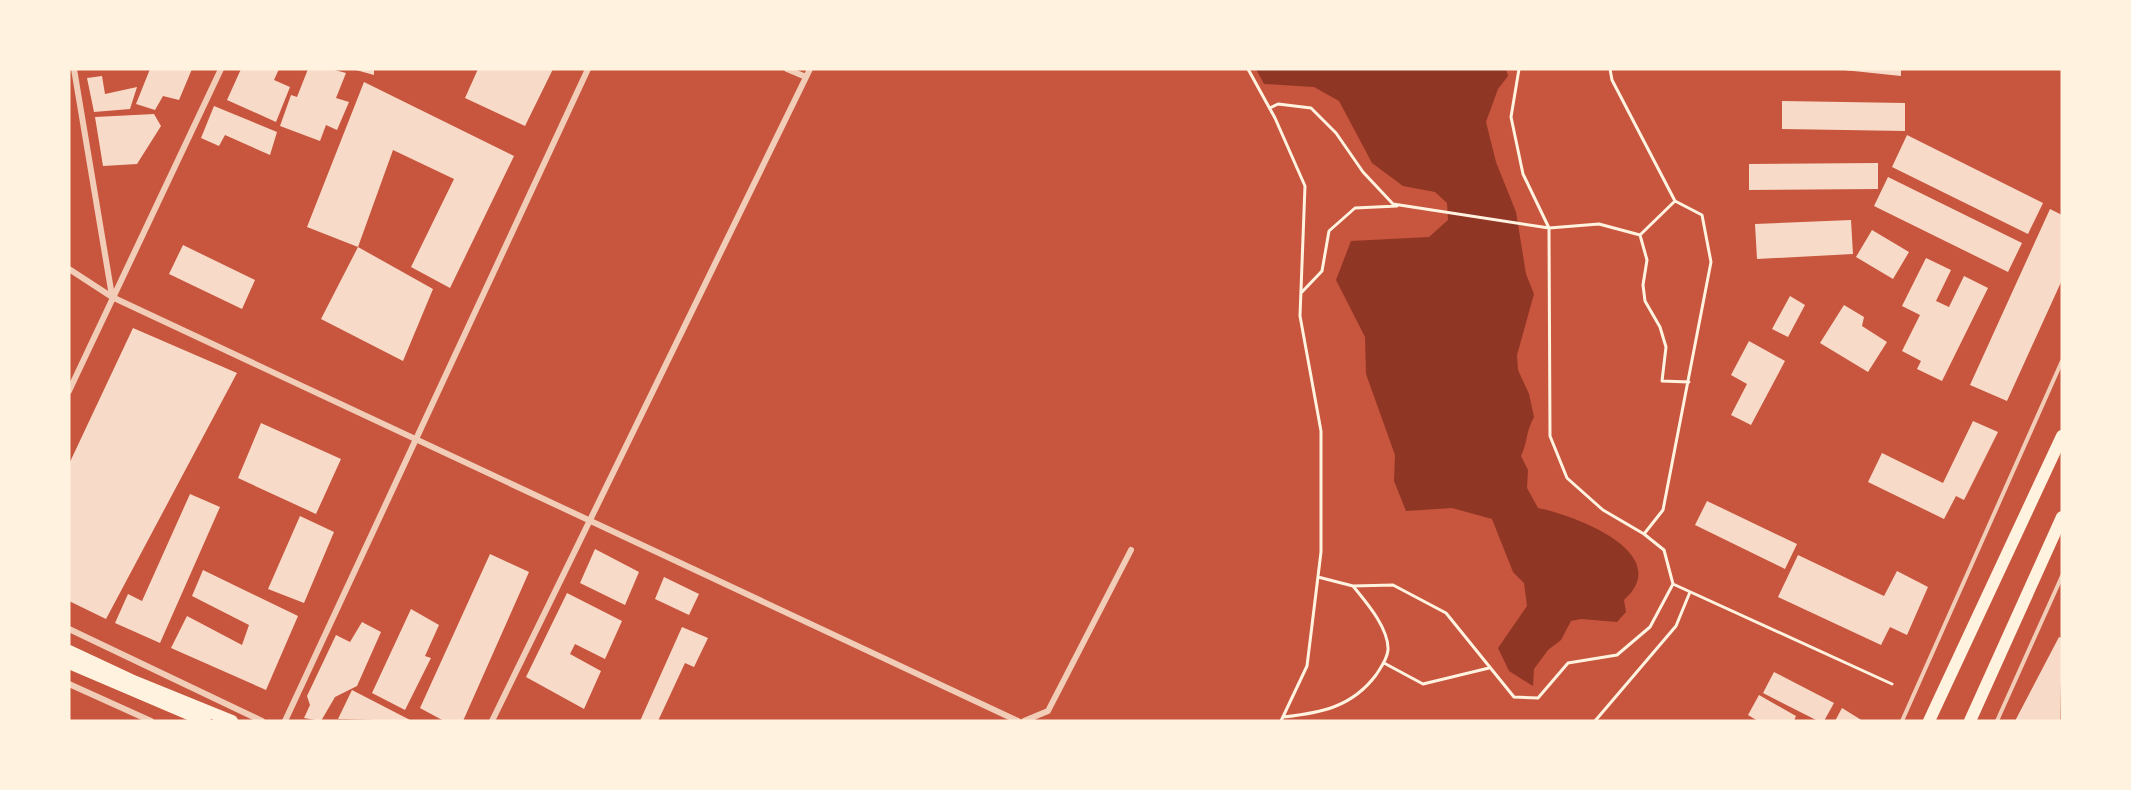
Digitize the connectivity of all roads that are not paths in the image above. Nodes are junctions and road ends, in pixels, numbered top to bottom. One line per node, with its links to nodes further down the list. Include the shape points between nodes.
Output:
1 (74, 69): 8 (street)
2 (221, 69): 8 (street)
3 (588, 69): 12 (street)
4 (787, 69): 6 (street)
5 (810, 69): 6 (street)
6 (806, 77): 14 (street)
7 (69, 269): 8 (street)
8 (112, 297): 10 (street); 12 (street)
9 (2062, 362): 29 (lane)
10 (69, 391)
11 (2062, 436): 30 (main road)
12 (417, 439): 14 (street); 25 (street)
13 (2062, 517): 31 (main road)
14 (590, 520): 26 (street); 27 (street)
15 (1131, 550): 28 (street, via 1048,711)
16 (2062, 576): 32 (lane)
17 (69, 629): 24 (street)
18 (69, 651): 23 (main road)
19 (69, 663): 22 (main road)
20 (69, 684): 21 (street)
21 (151, 721)
22 (205, 721)
23 (232, 721)
24 (262, 721)
25 (285, 721)
26 (492, 721)
27 (1018, 721)
28 (1024, 721)
29 (1902, 721)
30 (1929, 721)
31 (1970, 721)
32 (1997, 721)

